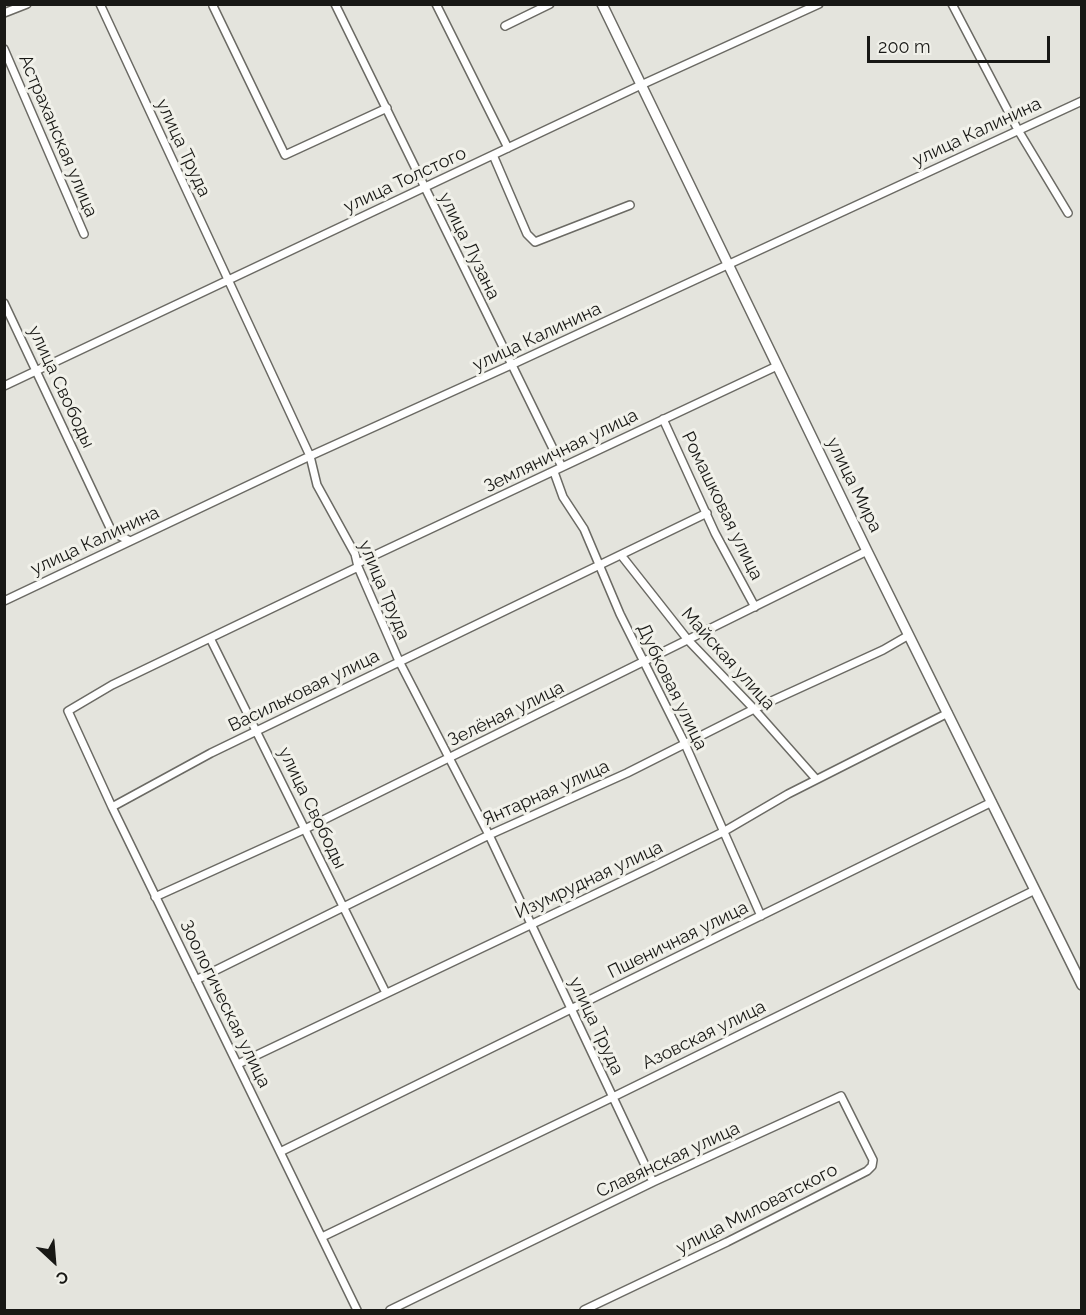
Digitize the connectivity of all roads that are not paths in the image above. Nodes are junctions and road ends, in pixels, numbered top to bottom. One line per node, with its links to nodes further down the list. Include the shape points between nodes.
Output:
1 (27, 4): 10 (street)
2 (100, 4): 24 (street, улица Труда)
3 (335, 4): 15 (street, улица Лузана)
4 (436, 4): 17 (street)
5 (550, 4): 11 (street)
6 (602, 4): 13 (main road, улица Мира)
7 (819, 4): 13 (street, улица Толстого)
8 (952, 4): 16 (street)
9 (213, 6): 15 (street, via 285,154)
10 (4, 13)
11 (505, 26)
12 (4, 49): 22 (street, Астраханская улица)
13 (640, 85): 17 (street, улица Толстого); 23 (main road, улица Мира)
14 (1082, 101): 16 (street, улица Калинина)
15 (387, 108): 19 (street, улица Лузана)
16 (1018, 130): 21 (street); 23 (street, улица Калинина)
17 (508, 148): 18 (street, улица Толстого)
18 (493, 155): 19 (street, улица Толстого); 20 (street, via 527,234 535,242)
19 (424, 187): 24 (street, улица Толстого); 26 (street, улица Лузана)
20 (630, 205)
21 (1068, 213)
22 (84, 234)
23 (728, 265): 26 (street, улица Калинина); 27 (main road, улица Мира)
24 (228, 281): 28 (street, улица Толстого); 31 (street, улица Труда)
25 (4, 303): 28 (street, улица Свободы)
26 (511, 365): 31 (street, улица Калинина); 32 (street, улица Лузана)
27 (777, 366): 30 (street, Земляничная улица); 36 (main road, улица Мира)
28 (36, 371): 29 (street, улица Толстого); 35 (street, улица Свободы, via 112,532)
29 (4, 386)
30 (663, 419): 32 (street, Земляничная улица); 34 (street, Ромашковая улица)
31 (310, 456): 35 (street, улица Калинина); 39 (street, улица Труда, via 317,485)
32 (562, 467): 33 (street, Земляничная улица)
33 (554, 472): 38 (street, Дубковая улица); 39 (street, Земляничная улица)
34 (707, 513): 37 (street, Васильковая улица); 41 (street, Ромашковая улица)
35 (130, 541): 40 (street, улица Калинина)
36 (867, 551): 41 (street, Зелёная улица); 42 (main road, улица Мира)
37 (621, 555): 38 (street, Васильковая улица); 44 (street, Майская улица)
38 (599, 564): 45 (street, Васильковая улица); 46 (street, Дубковая улица)
39 (358, 565): 43 (street, Земляничная улица); 45 (street, улица Труда)
40 (4, 601)
41 (755, 607): 44 (street, Зелёная улица)
42 (909, 635): 47 (street, Янтарная улица); 49 (main road, улица Мира)
43 (210, 638): 48 (street, Земляничная улица, via 112,685); 50 (street, улица Свободы)
44 (688, 640): 46 (street, Зелёная улица); 47 (street, Майская улица)
45 (399, 661): 50 (street, Васильковая улица); 52 (street, улица Труда)
46 (644, 662): 51 (street, Дубковая улица); 52 (street, Зелёная улица)
47 (754, 710): 51 (street, Янтарная улица); 53 (street, Майская улица)
48 (68, 711): 55 (street, Зоологическая улица)
49 (948, 713): 53 (street, Изумрудная улица); 54 (main road, улица Мира)
50 (258, 731): 55 (street, Васильковая улица); 56 (street, улица Свободы)
51 (685, 744): 57 (street, Дубковая улица); 58 (street, Янтарная улица)
52 (448, 759): 56 (street, Зелёная улица); 58 (street, улица Труда)
53 (816, 779): 57 (street, Изумрудная улица)
54 (992, 802): 59 (main road, улица Мира); 62 (street, Пшеничная улица)
55 (111, 807): 60 (street, Зоологическая улица)
56 (305, 829): 60 (street, Зелёная улица); 61 (street, улица Свободы)
57 (723, 832): 62 (street, Дубковая улица); 63 (street, Изумрудная улица)
58 (489, 835): 61 (street, Янтарная улица); 63 (street, улица Труда)
59 (1035, 890): 65 (main road, улица Мира); 70 (street, Азовская улица)
60 (155, 897): 64 (street, Зоологическая улица)
61 (343, 907): 64 (street, Янтарная улица); 66 (street, улица Свободы)
62 (761, 916): 67 (street, Пшеничная улица)
63 (531, 923): 66 (street, Изумрудная улица); 67 (street, улица Труда)
64 (196, 980): 68 (street, Зоологическая улица)
65 (1080, 982)
66 (386, 993): 68 (street, Изумрудная улица)
67 (572, 1009): 70 (street, улица Труда); 71 (street, Пшеничная улица)
68 (238, 1064): 71 (street, Зоологическая улица)
69 (841, 1096): 72 (street, Славянская улица); 76 (street, улица Миловатского, via 873,1160 867,1171)
70 (613, 1097): 72 (street, улица Труда); 73 (street, Азовская улица)
71 (280, 1152): 73 (street, Зоологическая улица)
72 (653, 1182): 75 (street, Славянская улица)
73 (322, 1237): 74 (street, Зоологическая улица)
74 (357, 1311)
75 (390, 1311)
76 (584, 1311)

